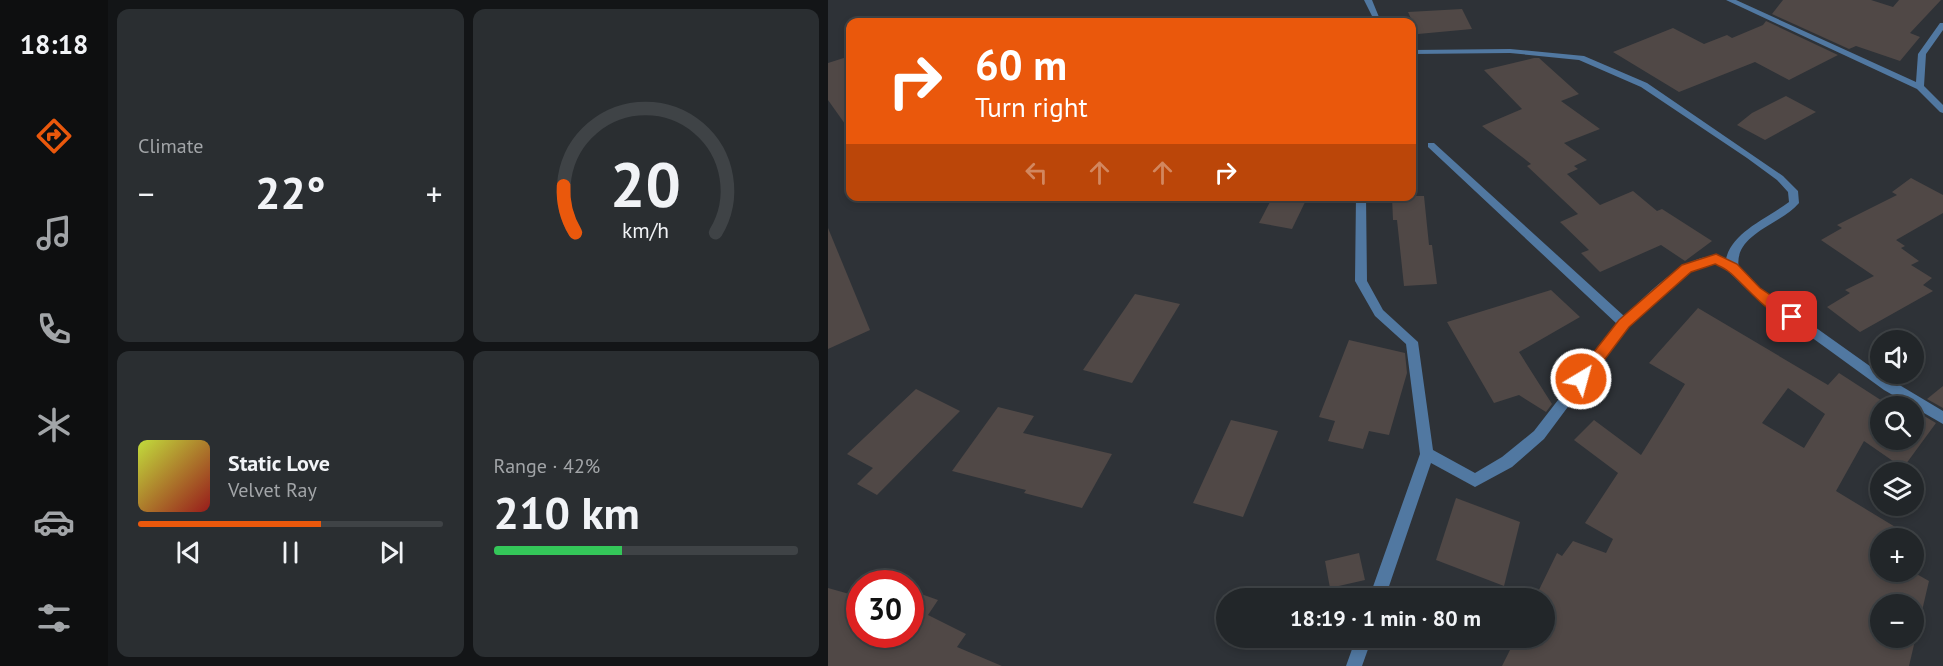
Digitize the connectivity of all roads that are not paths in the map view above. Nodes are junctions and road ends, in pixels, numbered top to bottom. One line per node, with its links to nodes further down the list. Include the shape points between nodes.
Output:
1 (1368, 0): 3 (street)
2 (1730, 0): 6 (street)
3 (1376, 18)
4 (1943, 26): 6 (street, via 1922,54)
5 (1416, 52): 10 (street, via 1510,51 1581,58 1644,85 1750,156 1793,191 1794,203 1745,235 1733,254)
6 (1920, 87): 7 (street)
7 (1943, 110)
8 (1431, 145): 11 (street)
9 (1361, 201): 13 (street, via 1361,281 1379,313 1412,342)
10 (1733, 267): 11 (street, via 1716,259 1686,268); 12 (street, via 1756,291 1889,386)
11 (1624, 323): 13 (street, via 1539,435 1508,462 1475,480)
12 (1943, 418)
13 (1427, 454): 14 (street)
14 (1380, 588)
15 (1360, 648): 16 (street)
16 (1354, 666)

